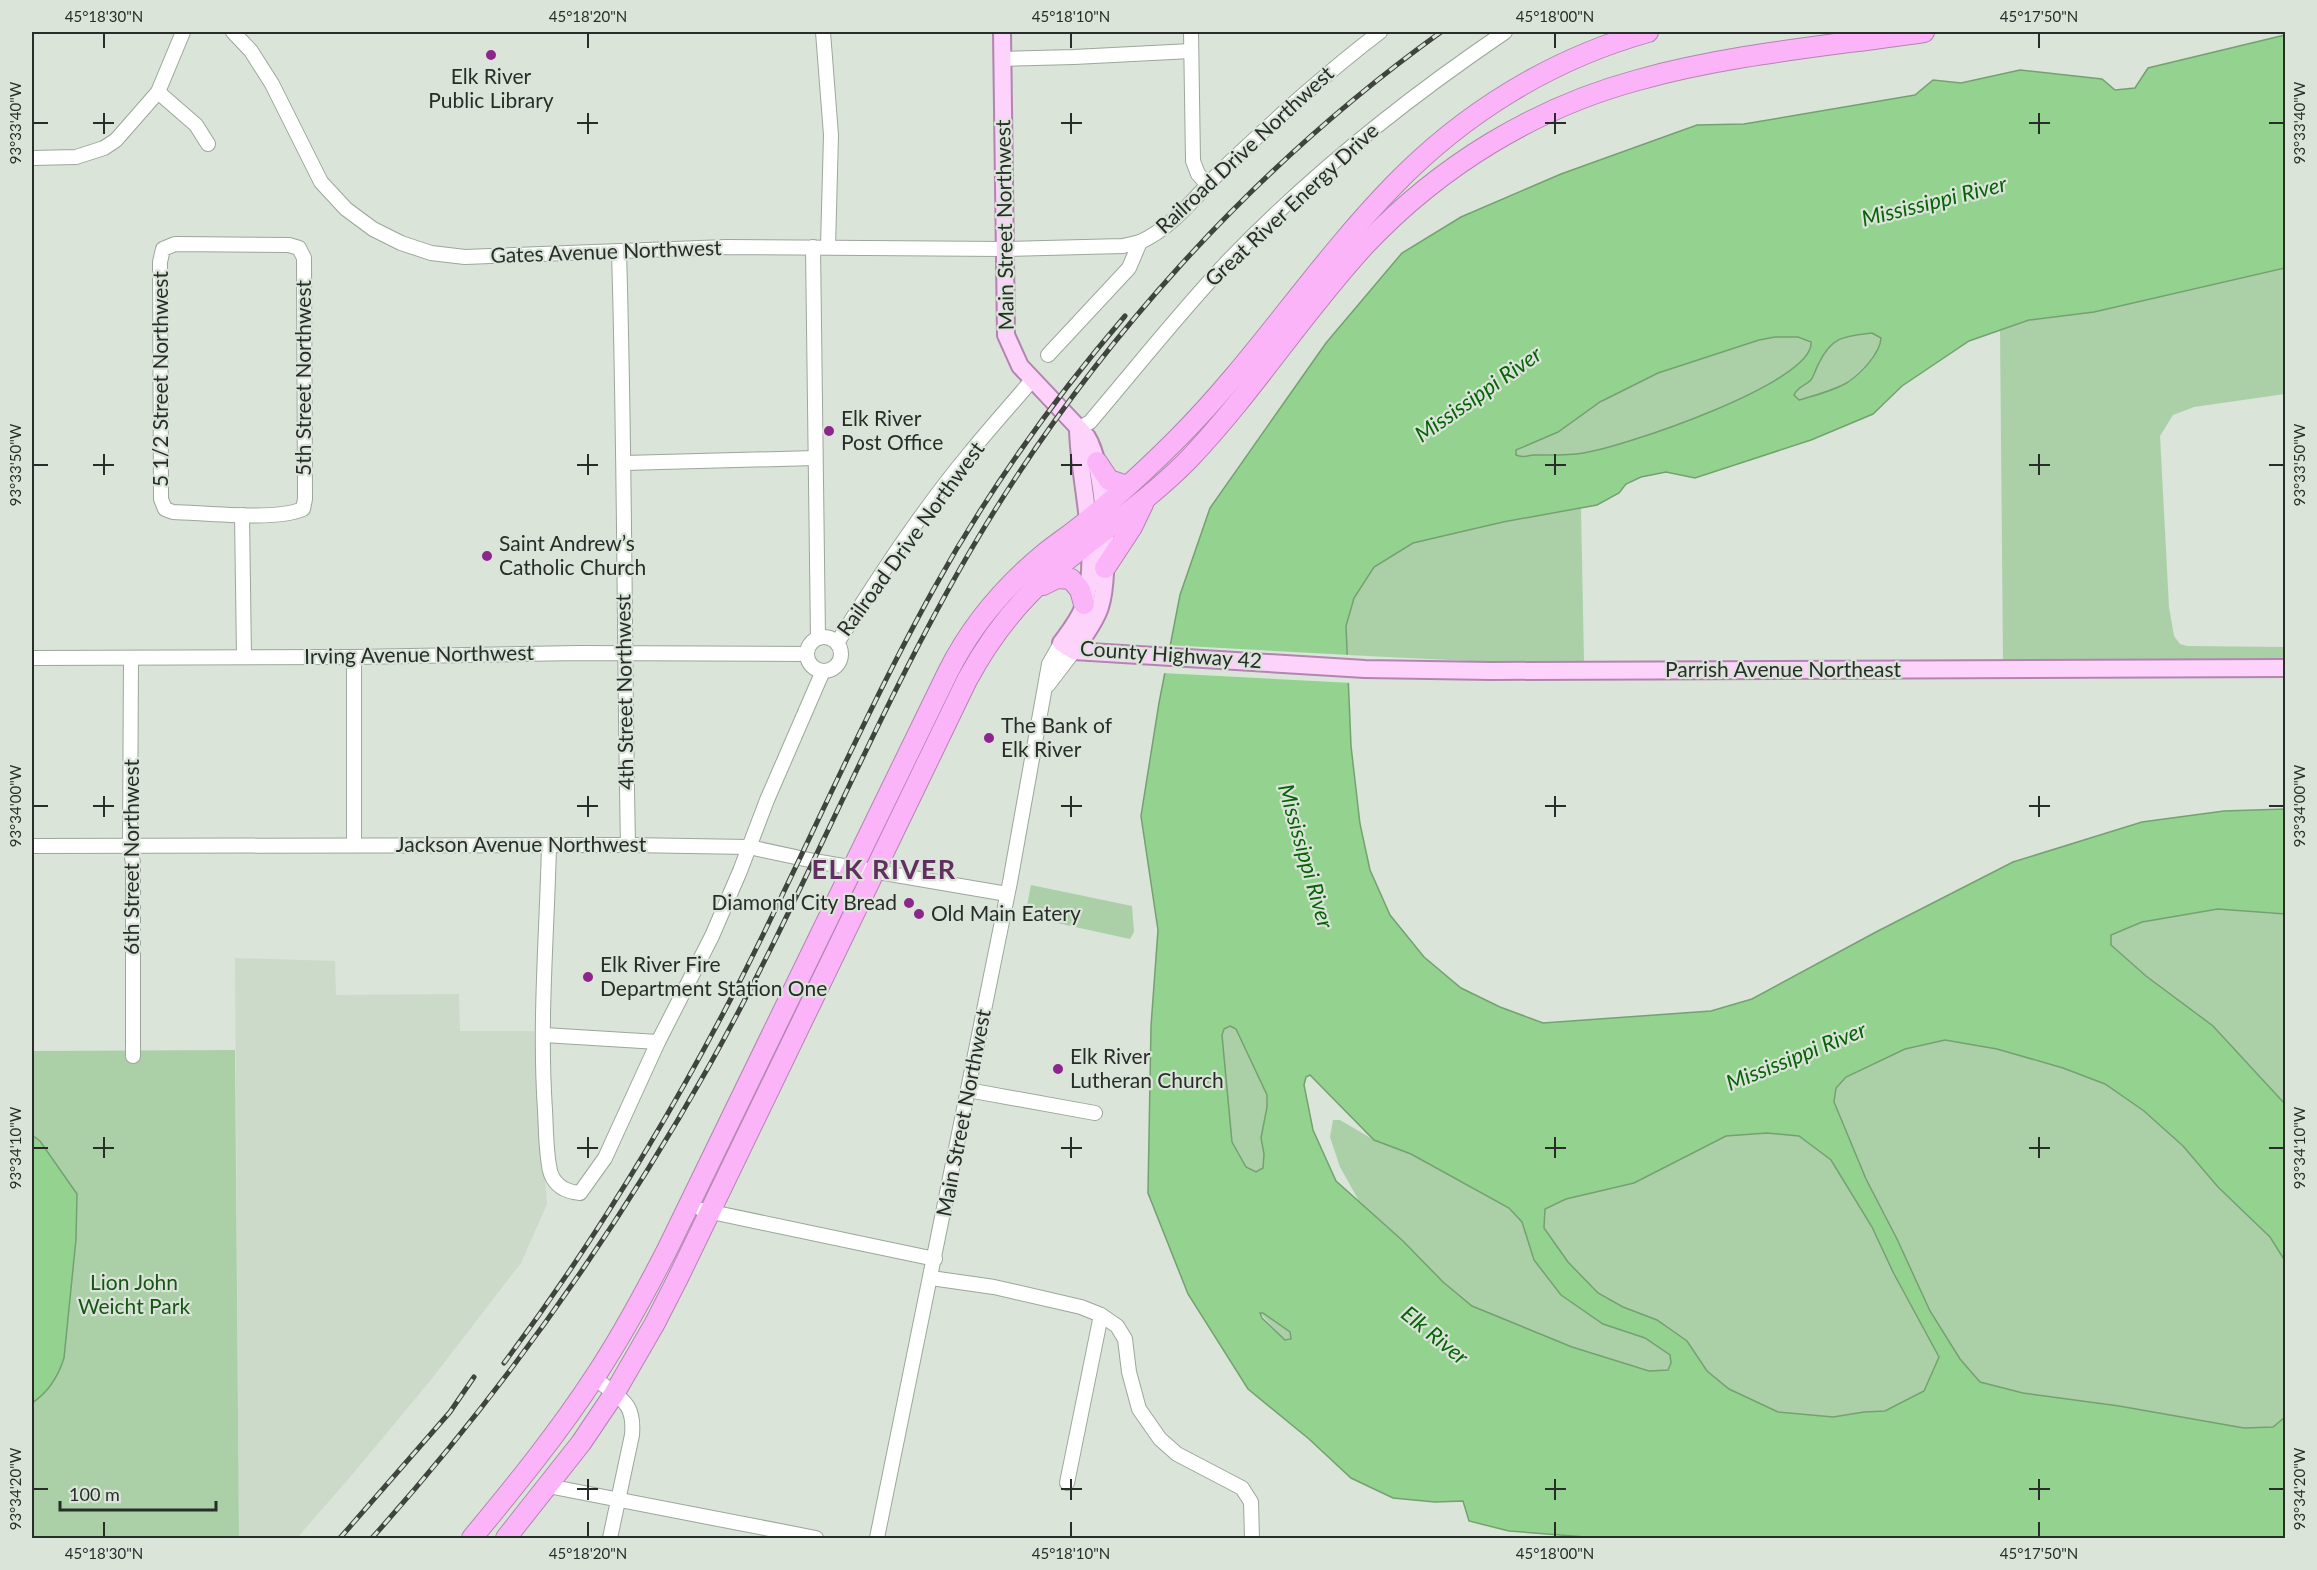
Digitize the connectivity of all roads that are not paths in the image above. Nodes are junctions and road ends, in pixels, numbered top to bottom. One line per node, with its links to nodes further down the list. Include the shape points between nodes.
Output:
1 (183, 32): 12 (street)
2 (233, 32): 21 (street, Gates Avenue Northwest, via 262,67 321,182 359,220 401,243 431,253 465,257)
3 (824, 32): 18 (street, via 831,135)
4 (1002, 32): 11 (main road, Main Street Northwest)
5 (1191, 32): 10 (street)
6 (1380, 32): 15 (street, Railroad Drive Northwest, via 1308,90)
7 (1504, 32): 24 (street, Great River Energy Drive, via 1370,130 1267,223 1193,300 1090,422)
8 (1648, 32): 28 (highway, via 1544,72 1495,101 1432,148 1375,205 1200,416)
9 (1924, 32): 29 (highway, via 1732,60 1636,80 1549,111 1487,145 1422,190 1365,245 1209,436)
10 (1191, 51): 11 (street); 15 (street, via 1193,161)
11 (1002, 59): 20 (main road, Main Street Northwest)
12 (158, 92): 13 (street, via 196,125); 14 (street, via 127,129 104,148 76,157)
13 (208, 144)
14 (32, 158)
15 (1207, 184): 16 (street, Railroad Drive Northwest, via 1171,224)
16 (1140, 242): 20 (street, via 1123,246); 22 (street, Railroad Drive Northwest, via 1129,268)
17 (813, 247): 18 (street, Gates Avenue Northwest); 21 (street, Gates Avenue Northwest); 25 (street)
18 (828, 247): 20 (street)
19 (299, 248): 31 (street, 5th Street Northwest, via 304,258 303,509 292,514); 31 (street, 5 1/2 Street Northwest, via 175,244 163,249 161,498 165,509 173,512)
20 (1004, 249): 23 (main road, Main Street Northwest, via 1006,335 1020,366)
21 (619, 252): 27 (street, 4th Street Northwest)
22 (1048, 355)
23 (1032, 381): 24 (main road, Main Street Northwest); 38 (street, Railroad Drive Northwest, via 939,492)
24 (1078, 429): 26 (main road, Main Street Northwest, via 1093,446); 30 (main road, Main Street Northwest, via 1078,450)
25 (815, 458): 27 (street); 37 (street)
26 (1097, 462): 28 (highway, via 1109,480); 30 (main road, Main Street Northwest)
27 (624, 464): 41 (street, 4th Street Northwest)
28 (1127, 486): 30 (highway)
29 (1145, 500): 32 (highway); 33 (highway)
30 (1095, 514): 32 (main road, Main Street Northwest); 56 (highway, via 1022,573 968,637)
31 (242, 515): 43 (street)
32 (1097, 537): 33 (main road, Main Street Northwest); 34 (highway); 35 (main road, Main Street Northwest)
33 (1105, 568): 36 (main road, Main Street Northwest, via 1100,606)
34 (1035, 589): 35 (highway, via 1064,577 1076,583); 57 (highway, via 1011,615 974,668)
35 (1084, 604): 39 (main road, Main Street Northwest)
36 (1092, 624): 39 (main road, Main Street Northwest); 40 (main road, via 1093,637)
37 (818, 638): 38 (street); 42 (street)
38 (837, 643): 49 (street, via 841,658 831,670)
39 (1068, 647): 40 (main road, County Highway 42); 58 (street, Main Street Northwest, via 1050,664)
40 (1104, 653): 47 (main road, County Highway 42)
41 (624, 654): 42 (street, Irving Avenue Northwest); 44 (street, Irving Avenue Northwest); 52 (street, 4th Street Northwest)
42 (807, 654): 49 (street, via 812,666)
43 (244, 657): 44 (street, Irving Avenue Northwest); 46 (street, Irving Avenue Northwest)
44 (354, 657): 50 (street)
45 (32, 658): 46 (street, Irving Avenue Northwest)
46 (131, 658): 54 (street, 6th Street Northwest)
47 (1281, 663): 48 (main road, Parrish Avenue Northeast, via 1365,669 1647,671)
48 (2286, 668)
49 (823, 671): 55 (street)
50 (354, 845): 51 (street, Jackson Avenue Northwest); 54 (street, Jackson Avenue Northwest)
51 (549, 845): 52 (street, Jackson Avenue Northwest); 59 (street)
52 (628, 845): 55 (street, Jackson Avenue Northwest)
53 (32, 846): 54 (street, Jackson Avenue Northwest)
54 (130, 846): 61 (street, 6th Street Northwest)
55 (749, 847): 56 (street, Jackson Avenue Northwest); 60 (street, via 712,936)
56 (852, 867): 57 (street, Jackson Avenue Northwest); 64 (highway)
57 (874, 871): 58 (street, Jackson Avenue Northwest); 65 (highway)
58 (1007, 894): 62 (street, Main Street Northwest)
59 (544, 1035): 60 (street); 60 (street, via 543,1082 551,1175 560,1186 580,1193 605,1158)
60 (658, 1042)
61 (133, 1056)
62 (968, 1090): 63 (street); 66 (street, Main Street Northwest)
63 (1095, 1113)
64 (688, 1206): 65 (street); 69 (highway)
65 (709, 1212): 66 (street); 70 (highway, via 655,1323)
66 (935, 1259): 67 (street, Main Street Northwest)
67 (931, 1278): 68 (street, via 1048,1298); 78 (street, Main Street Northwest)
68 (1101, 1315): 71 (street); 79 (street, via 1124,1334 1139,1409 1160,1439 1177,1454 1237,1484 1248,1494)
69 (595, 1378): 70 (street); 74 (highway)
70 (614, 1394): 72 (highway); 73 (street, via 628,1406 633,1419)
71 (1067, 1483)
72 (548, 1486): 73 (street); 75 (highway)
73 (618, 1501): 76 (street); 77 (street)
74 (472, 1539)
75 (506, 1539)
76 (610, 1539)
77 (816, 1539)
78 (877, 1539)
79 (1252, 1539)

